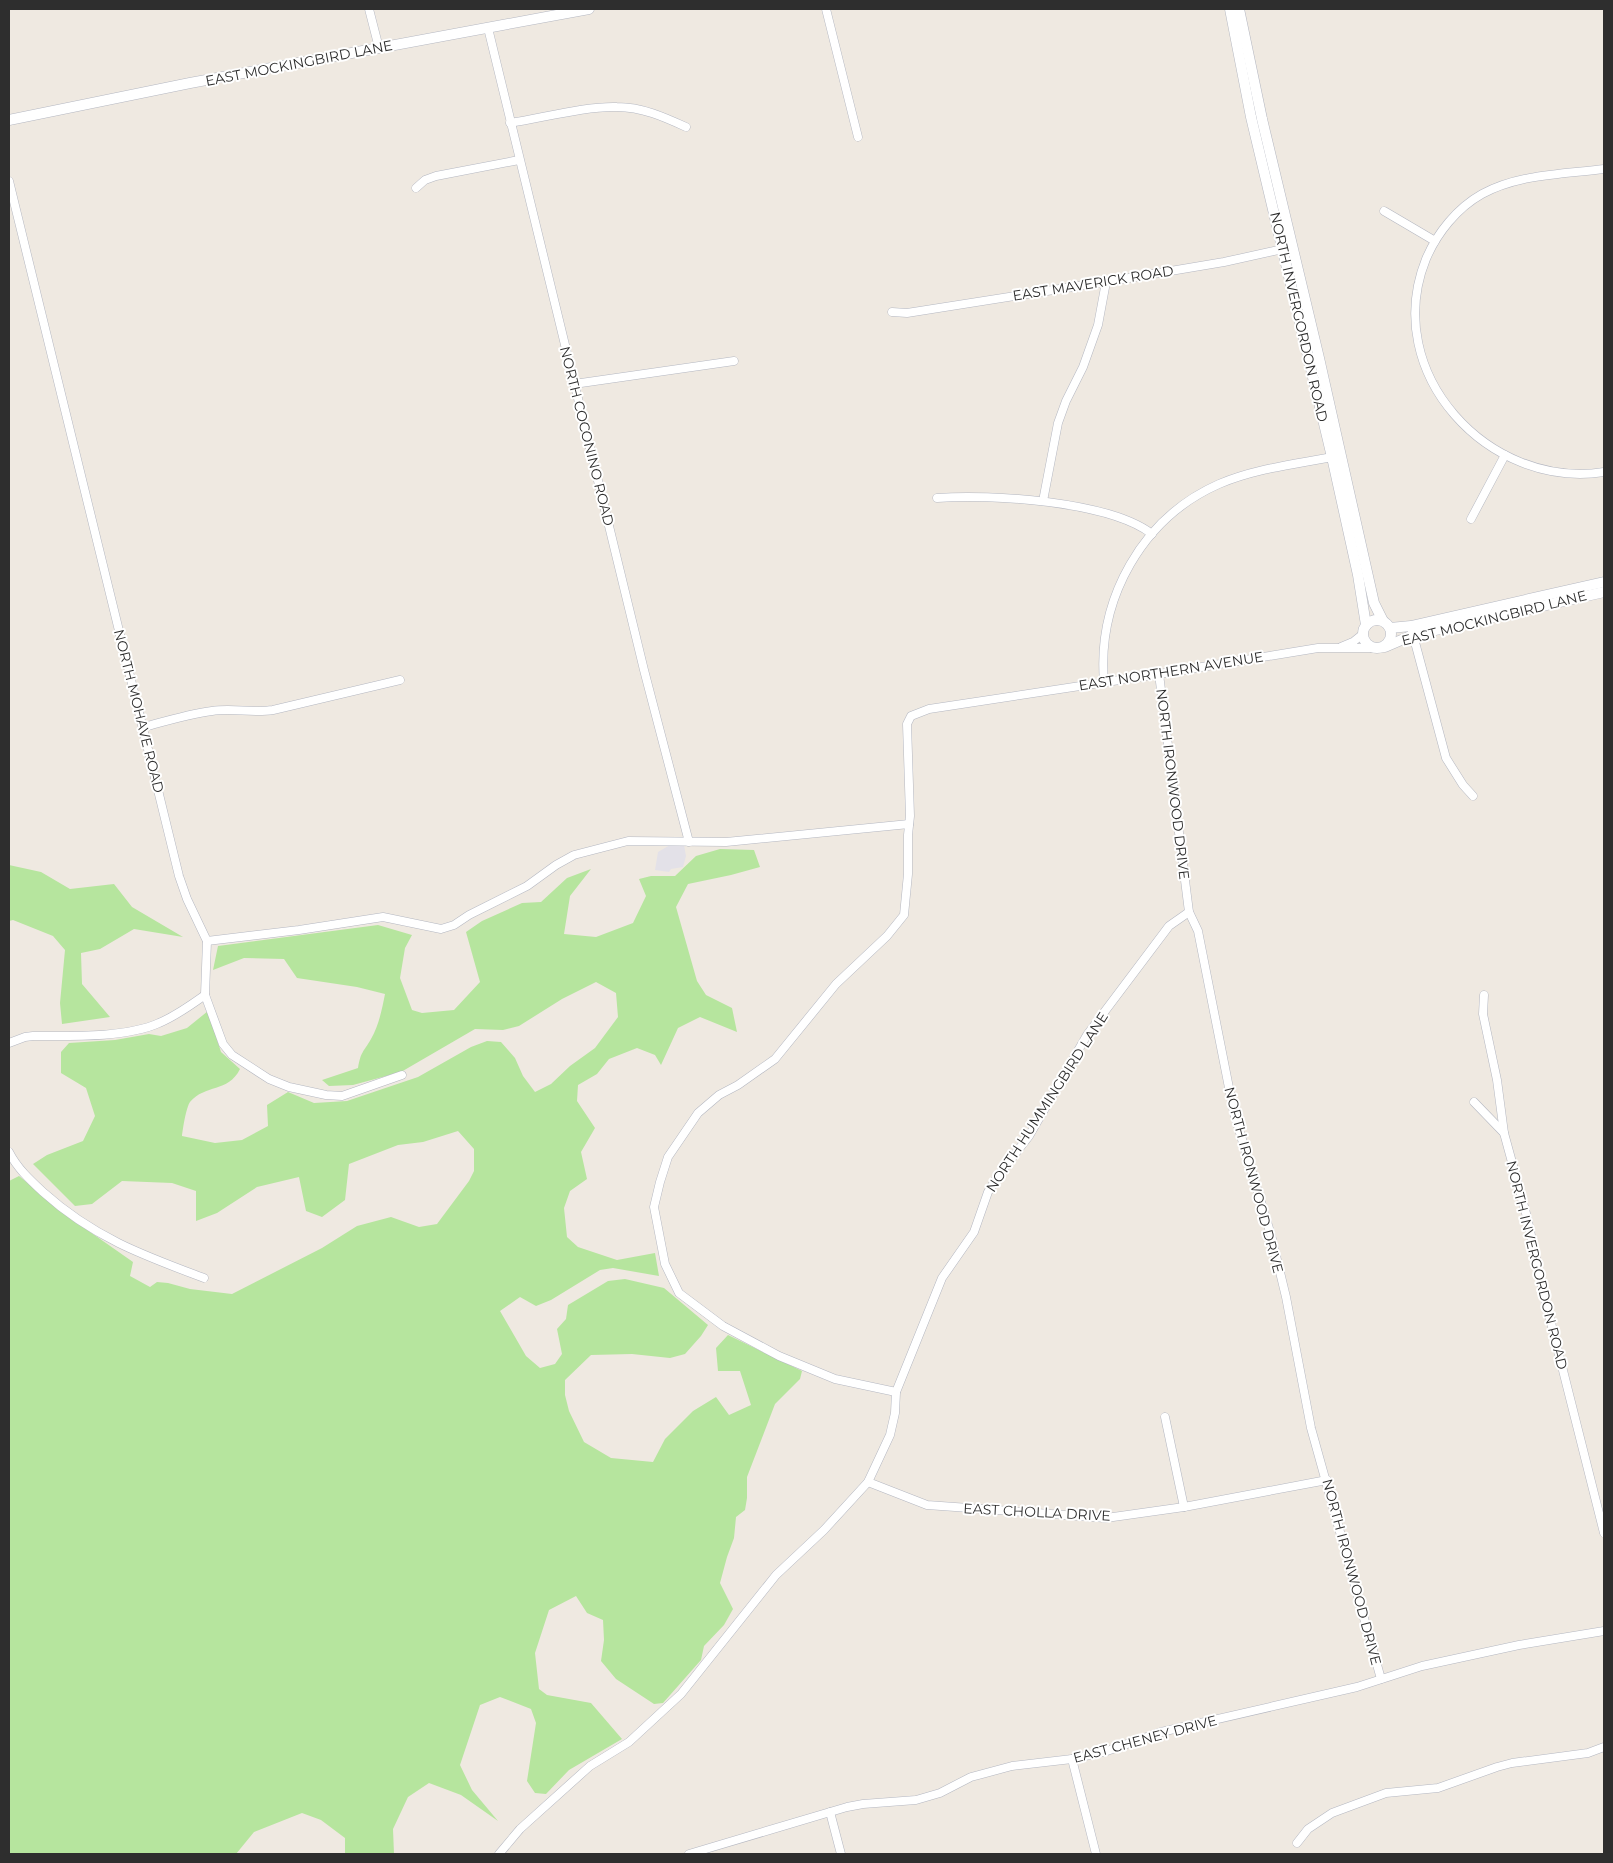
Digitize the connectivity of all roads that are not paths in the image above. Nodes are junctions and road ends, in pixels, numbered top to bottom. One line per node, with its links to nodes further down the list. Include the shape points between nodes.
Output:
1 (368, 9): 7 (street)
2 (589, 9): 6 (street, EAST MOCKINGBIRD LANE)
3 (826, 9): 11 (street)
4 (1230, 9): 18 (street, NORTH INVERGORDON ROAD, via 1251,117)
5 (1240, 9): 18 (street, NORTH INVERGORDON ROAD)
6 (488, 28): 7 (street, EAST MOCKINGBIRD LANE); 9 (street, NORTH COCONINO ROAD)
7 (379, 48): 8 (street, EAST MOCKINGBIRD LANE)
8 (9, 120)
9 (510, 124): 10 (street, via 618,106 656,114); 12 (street, NORTH COCONINO ROAD)
10 (686, 127)
11 (858, 136)
12 (519, 160): 15 (street, via 436,176); 22 (street, NORTH COCONINO ROAD)
13 (1604, 168): 17 (street, via 1534,177 1494,189 1460,212)
14 (9, 181): 40 (street, NORTH MOHAVE ROAD)
15 (416, 188)
16 (1384, 211): 17 (street)
17 (1435, 241): 23 (street, via 1423,268 1416,299 1417,337 1422,357 1430,378 1453,416)
18 (1288, 248): 19 (street, EAST MAVERICK ROAD); 24 (street, NORTH INVERGORDON ROAD)
19 (1106, 282): 20 (street, EAST MAVERICK ROAD, via 907,313); 27 (street, via 1098,324 1058,423)
20 (892, 312)
21 (734, 361): 22 (street)
22 (574, 384): 43 (street, NORTH COCONINO ROAD)
23 (1505, 455): 25 (street, via 1544,470 1579,474); 28 (street)
24 (1337, 456): 29 (street, via 1248,473 1219,484 1178,510); 32 (street, NORTH INVERGORDON ROAD, via 1374,603); 33 (street, NORTH INVERGORDON ROAD)
25 (1604, 472)
26 (937, 498): 27 (street)
27 (1043, 501): 29 (street, via 1122,518)
28 (1471, 519)
29 (1152, 534): 39 (street, via 1130,563 1116,592 1104,641)
30 (1604, 582): 34 (street, EAST MOCKINGBIRD LANE)
31 (1604, 592): 34 (street, EAST MOCKINGBIRD LANE)
32 (1387, 625): 33 (street, via 1374,620); 34 (street, EAST MOCKINGBIRD LANE); 35 (street, via 1390,640)
33 (1365, 630): 35 (street, NORTH INVERGORDON ROAD, via 1366,643); 36 (street, EAST NORTHERN AVENUE, via 1353,642)
34 (1412, 631): 35 (street, EAST MOCKINGBIRD LANE); 41 (street, via 1446,758)
35 (1379, 647): 36 (street, EAST NORTHERN AVENUE)
36 (1339, 648): 37 (street, EAST NORTHERN AVENUE, via 1318,648)
37 (1159, 674): 39 (street, EAST NORTHERN AVENUE); 44 (street, NORTH IRONWOOD DRIVE)
38 (400, 680): 40 (street, via 274,710 211,711)
39 (1104, 682): 42 (street, EAST NORTHERN AVENUE, via 929,709 911,716 907,724)
40 (144, 726): 45 (street, NORTH MOHAVE ROAD, via 179,876 189,905)
41 (1473, 796)
42 (909, 824): 43 (street, via 726,842); 54 (street, via 904,915 887,936 836,984 775,1059 719,1094 698,1113 668,1157 654,1207 665,1264 679,1293 723,1326 779,1356 835,1379)
43 (689, 842): 45 (street, via 628,840 574,855 527,886 441,929 383,917)
44 (1189, 912): 54 (street, NORTH HUMMINGBIRD LANE, via 1169,926 1086,1035 1029,1136 988,1192 974,1232 942,1278); 56 (street, NORTH IRONWOOD DRIVE, via 1198,931 1234,1113 1271,1235 1311,1428)
45 (208, 941): 46 (street)
46 (205, 994): 48 (street, via 159,1024 140,1029 99,1035 33,1036); 49 (street, via 226,1050 269,1079 311,1093 342,1096)
47 (1484, 995): 51 (street, NORTH INVERGORDON ROAD, via 1483,1014 1498,1080)
48 (9, 1043)
49 (402, 1075)
50 (1474, 1102): 51 (street)
51 (1504, 1133): 59 (street, NORTH INVERGORDON ROAD)
52 (9, 1152): 53 (street, via 36,1186 98,1234)
53 (204, 1278)
54 (896, 1392): 57 (street, NORTH HUMMINGBIRD LANE, via 890,1435)
55 (1165, 1417): 58 (street)
56 (1327, 1480): 58 (street, EAST CHOLLA DRIVE); 61 (street, NORTH IRONWOOD DRIVE)
57 (868, 1482): 58 (street, EAST CHOLLA DRIVE, via 927,1505 1030,1513 1106,1518); 66 (street, via 776,1575 681,1694 629,1742 590,1766)
58 (1184, 1506)
59 (1604, 1532)
60 (1604, 1632): 61 (street, EAST CHENEY DRIVE, via 1476,1654)
61 (1381, 1679): 63 (street, EAST CHENEY DRIVE, via 1169,1730)
62 (1604, 1747): 65 (street, via 1588,1753 1496,1767 1438,1788 1386,1793 1332,1812 1308,1829)
63 (1072, 1759): 64 (street, EAST CHENEY DRIVE, via 1012,1766 971,1777 916,1800 864,1804); 69 (street)
64 (830, 1812): 67 (street, EAST CHENEY DRIVE); 68 (street)
65 (1297, 1843)
66 (498, 1854)
67 (689, 1854)
68 (841, 1854)
69 (1096, 1854)

